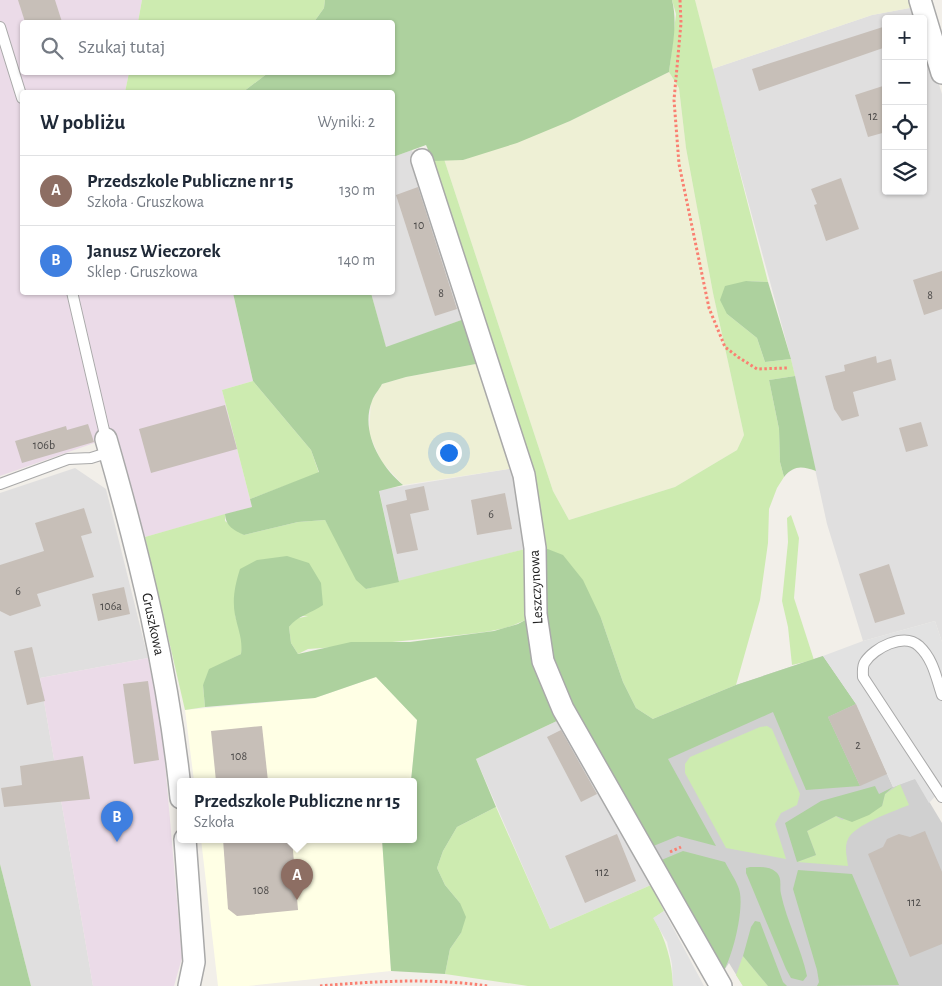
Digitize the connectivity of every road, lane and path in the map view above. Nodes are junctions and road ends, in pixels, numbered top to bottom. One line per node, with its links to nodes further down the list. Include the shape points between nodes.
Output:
1 (680, 0): 8 (path, via 674,100 679,164 709,308 725,348 757,369)
2 (920, 0): 4 (street)
3 (0, 27): 5 (lane)
4 (942, 72)
5 (20, 92)
6 (422, 160): 18 (street, Leszczynowa, via 524,474 535,548 536,614 543,660 563,709)
7 (73, 295): 9 (lane)
8 (788, 368)
9 (108, 445): 10 (lane, via 91,458 68,459); 12 (street, Gruszkowa, via 159,647)
10 (0, 484)
11 (942, 694): 13 (lane, via 930,658 917,644 886,644 872,652 863,664 863,677)
12 (179, 778)
13 (942, 797)
14 (185, 843): 15 (street, via 194,962)
15 (189, 986)
16 (320, 986): 17 (path, via 397,980)
17 (488, 986)
18 (721, 986)

